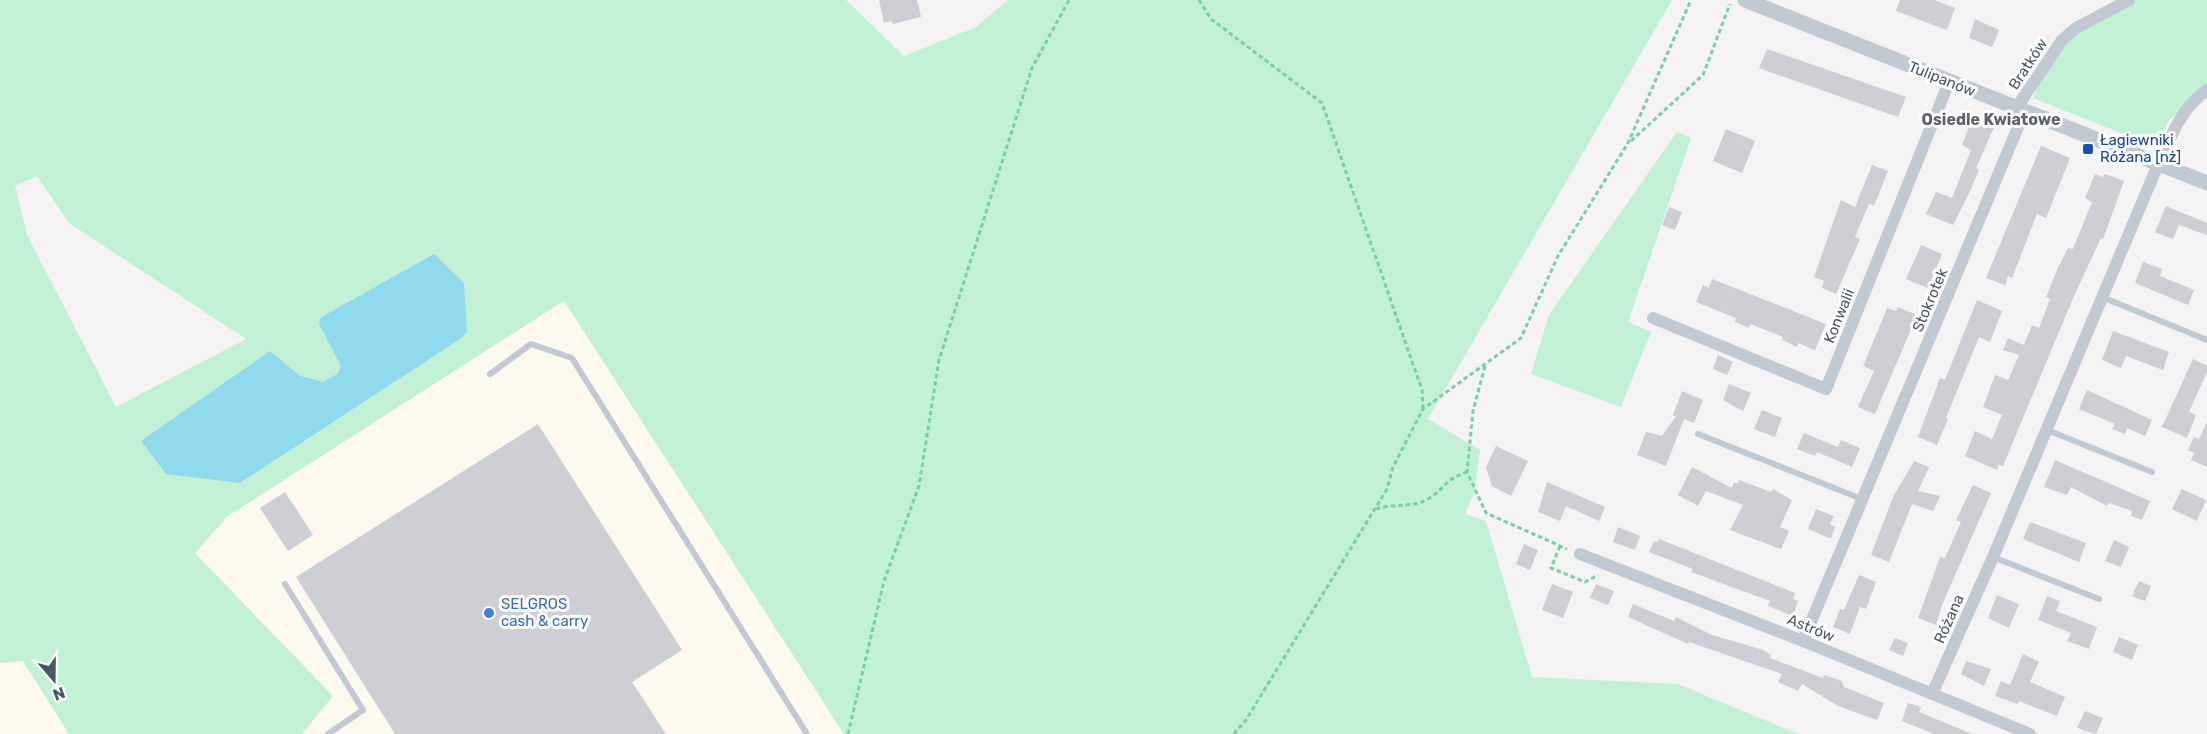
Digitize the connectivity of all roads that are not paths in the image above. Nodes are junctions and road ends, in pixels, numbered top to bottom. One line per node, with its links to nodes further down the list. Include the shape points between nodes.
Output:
1 (1745, 0): 3 (street, Tulipanów)
2 (2129, 0): 5 (street, Bratków, via 2076,28 2062,40 2021,101)
3 (1950, 82): 5 (street, Tulipanów); 9 (street, Konwalii, via 1826,389)
4 (2207, 90): 6 (street, via 2195,98 2177,121)
5 (2021, 111): 6 (street, Tulipanów); 15 (street, Stokrotek, via 2021,120)
6 (2158, 164): 7 (street, Tulipanów); 8 (street, Różana)
7 (2207, 183)
8 (2102, 297): 10 (lane); 12 (street, Różana)
9 (1653, 318)
10 (2207, 340)
11 (490, 374): 23 (lane, via 531,344 572,358)
12 (2047, 430): 14 (lane); 17 (street, Różana)
13 (1698, 434): 15 (lane)
14 (2152, 472)
15 (1862, 499): 20 (street, Stokrotek)
16 (1580, 554): 20 (street, Astrów)
17 (1993, 557): 19 (lane); 21 (street, Różana)
18 (285, 584): 22 (lane, via 363,710)
19 (2099, 599)
20 (1803, 641): 21 (street, Astrów)
21 (1932, 694): 24 (street, Astrów)
22 (328, 734)
23 (807, 734)
24 (2030, 734)

